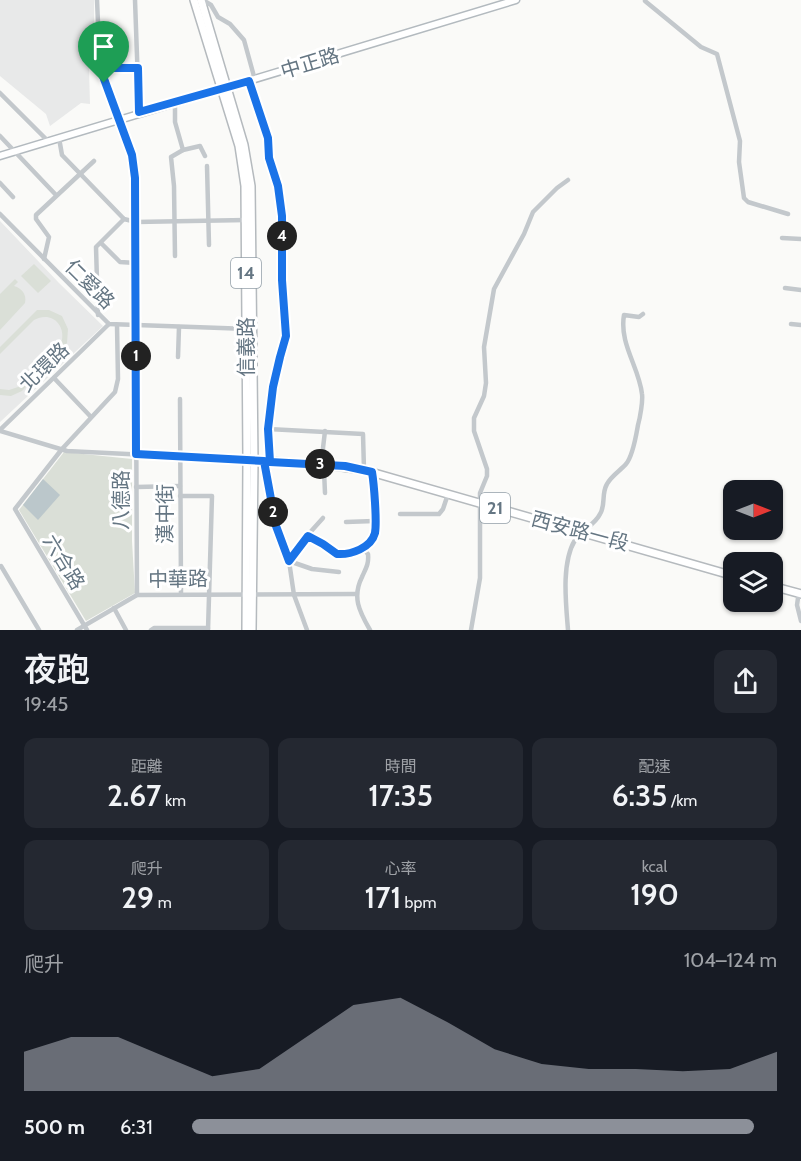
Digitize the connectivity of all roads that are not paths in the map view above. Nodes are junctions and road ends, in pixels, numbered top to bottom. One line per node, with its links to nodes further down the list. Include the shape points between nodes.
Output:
1 (97, 0): 7 (street, 八德路)
2 (135, 0): 8 (street)
3 (194, 0): 10 (main road, 信義路 / 14)
4 (202, 0): 9 (street, via 244,40); 10 (main road, 信義路 / 14)
5 (516, 0): 9 (street, 中正路)
6 (645, 1): 30 (street, via 701,47 717,54 740,141 738,162 744,198)
7 (100, 68): 8 (street); 14 (street, 八德路)
8 (138, 68): 13 (street)
9 (252, 80): 10 (street, 中正路); 58 (street, via 268,138 282,216 286,336)
10 (223, 88): 12 (street, 中正路); 32 (main road, 信義路 / 14, via 243,162)
11 (0, 93): 17 (street)
12 (175, 102): 13 (street, 中正路); 18 (street, via 175,122)
13 (139, 112): 14 (street, 中正路)
14 (119, 119): 16 (street, 中正路); 35 (street, 八德路, via 132,155)
15 (0, 136): 19 (street)
16 (58, 138): 17 (street, 中正路); 24 (street, via 62,155)
17 (48, 141): 19 (street, 中正路)
18 (183, 150): 21 (street, via 200,146); 33 (street, via 171,157)
19 (15, 151): 20 (street, 中正路); 27 (street)
20 (0, 156)
21 (205, 156)
22 (94, 161): 24 (street)
23 (207, 166): 34 (street)
24 (80, 174): 27 (street); 31 (street)
25 (568, 180): 74 (street, via 533,212 494,289 484,347 486,384 474,418 476,439 487,470)
26 (0, 183): 28 (street)
27 (56, 195): 41 (street, via 36,215 49,237)
28 (14, 197)
29 (0, 214): 41 (street, 仁愛路)
30 (788, 214)
31 (124, 219): 35 (street); 38 (street)
32 (248, 220): 34 (street); 53 (main road, 信義路 / 14)
33 (175, 221): 34 (street); 35 (street); 40 (street)
34 (210, 221): 39 (street)
35 (136, 222): 42 (street, 八德路)
36 (782, 238): 37 (street)
37 (801, 239)
38 (101, 243): 42 (street, via 120,262); 46 (street, via 96,248)
39 (209, 244)
40 (175, 256)
41 (44, 259): 46 (street, 仁愛路)
42 (136, 264): 50 (street, 八德路)
43 (785, 288): 44 (street)
44 (801, 290)
45 (643, 314): 79 (street, via 624,315 622,323 642,400 632,449 626,465 605,488 600,516)
46 (98, 315): 47 (street, 仁愛路)
47 (109, 324): 49 (street, 仁愛路); 55 (street, 北環路)
48 (790, 324): 51 (street)
49 (117, 325): 50 (street, 仁愛路); 57 (street, via 115,392)
50 (136, 325): 52 (street, 仁愛路); 62 (street, 八德路)
51 (801, 325)
52 (179, 327): 53 (street, 仁愛路); 54 (street)
53 (249, 329): 64 (main road, 信義路 / 14)
54 (178, 357)
55 (54, 378): 57 (street); 59 (street, 北環路)
56 (180, 399): 63 (street, 漢中街)
57 (91, 417): 61 (street)
58 (268, 429): 60 (street); 65 (street)
59 (0, 431): 61 (street, 西安路一段)
60 (325, 431): 66 (street); 67 (street, via 363,434)
61 (62, 449): 62 (street, 西安路一段); 96 (street, 六合路, via 15,509)
62 (136, 454): 63 (street, 西安路一段); 70 (street, 八德路)
63 (180, 457): 64 (street, 西安路一段); 69 (street, 漢中街)
64 (250, 460): 65 (main road, 西安路一段 / 21); 89 (main road, 信義路 / 14)
65 (267, 461): 66 (main road, 西安路一段 / 21); 82 (street, via 276,526)
66 (323, 465): 67 (main road, 西安路一段 / 21); 71 (street)
67 (364, 470): 68 (main road, 西安路一段 / 21)
68 (372, 472): 72 (main road, 西安路一段 / 21); 77 (street)
69 (180, 486): 70 (street); 73 (street, 漢中街)
70 (136, 487): 92 (street, 八德路)
71 (325, 493)
72 (448, 494): 74 (main road, 西安路一段 / 21); 75 (street, via 439,514)
73 (180, 496): 87 (street, 漢中街); 88 (street, via 212,496)
74 (481, 503): 79 (main road, 西安路一段 / 21); 106 (street, via 479,590)
75 (400, 514)
76 (323, 518): 80 (street)
77 (374, 520): 78 (street); 81 (street, via 374,536)
78 (346, 522)
79 (583, 532): 85 (main road, 西安路一段 / 21); 107 (street, via 575,540 565,581)
80 (308, 536): 81 (street, via 337,554 351,554); 82 (street)
81 (362, 548): 90 (street, via 368,554 368,563)
82 (289, 561): 84 (street); 93 (street)
83 (1, 566): 98 (street)
84 (339, 572)
85 (723, 573)
86 (783, 589): 91 (main road)
87 (181, 594): 88 (street, 中華路); 92 (street, 中華路)
88 (210, 594): 89 (street, 中華路); 97 (street)
89 (250, 594): 93 (street, 中華路); 102 (main road, 信義路 / 14); 103 (main road, 信義路 / 14)
90 (356, 594): 93 (street, 中華路); 105 (street)
91 (801, 594): 95 (street, via 797,604)
92 (136, 595): 94 (street, 中華路)
93 (294, 595): 104 (street)
94 (114, 608): 96 (street, 中華路); 100 (street)
95 (801, 621)
96 (86, 628): 99 (street, 中華路)
97 (208, 629): 101 (street)
98 (39, 630)
99 (77, 630)
100 (126, 630)
101 (151, 630)
102 (246, 630)
103 (252, 630)
104 (307, 630)
105 (370, 630)
106 (471, 630)
107 (568, 630)

